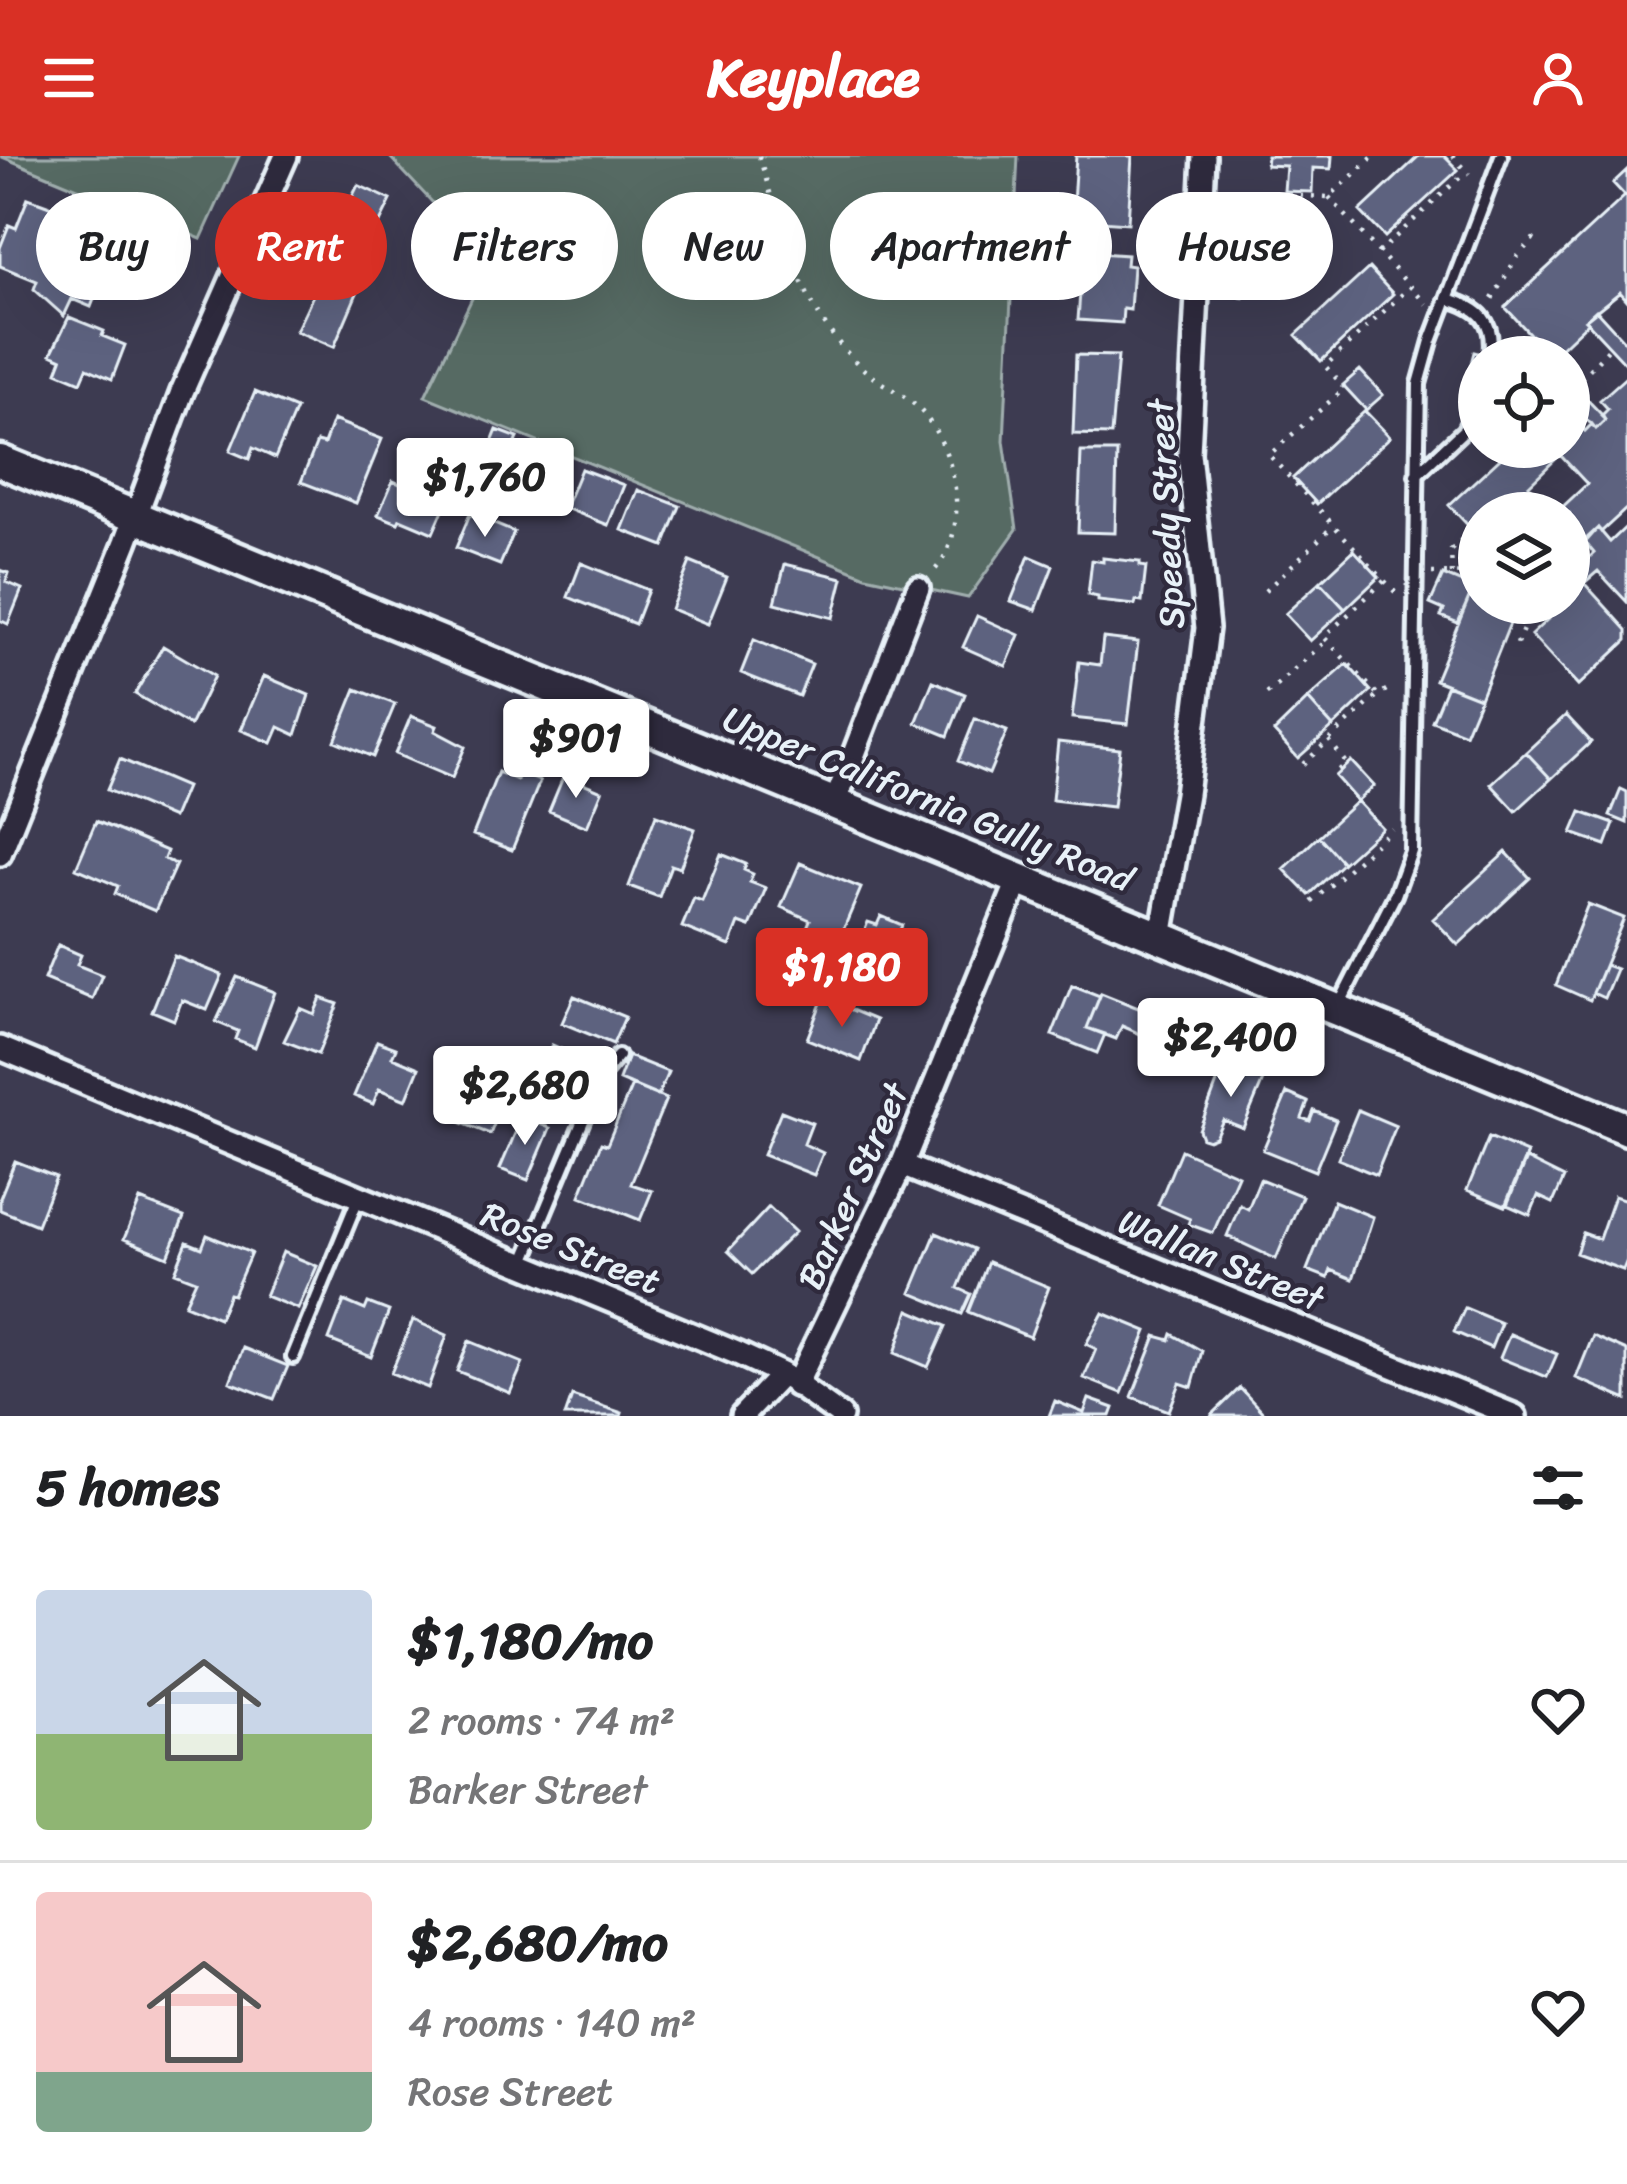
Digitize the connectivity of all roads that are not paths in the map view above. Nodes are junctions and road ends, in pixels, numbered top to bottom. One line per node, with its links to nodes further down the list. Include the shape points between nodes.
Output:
1 (286, 156): 9 (street)
2 (1204, 156): 14 (street, Speedy Street, via 1189,453 1207,628)
3 (1501, 156): 4 (lane)
4 (1448, 299): 5 (lane, via 1483,315); 8 (lane, via 1419,384)
5 (1491, 336)
6 (1458, 436): 8 (lane)
7 (0, 461): 9 (street, Upper California Gully Road)
8 (1416, 475): 15 (lane, via 1405,872)
9 (135, 517): 11 (street, Upper California Gully Road); 12 (street)
10 (918, 588): 11 (street)
11 (836, 803): 13 (street, Upper California Gully Road)
12 (1, 848)
13 (1019, 879): 14 (street, Upper California Gully Road); 19 (street, Barker Street)
14 (1161, 937): 15 (street, Upper California Gully Road)
15 (1336, 1010): 18 (street, Upper California Gully Road)
16 (0, 1048): 20 (street, Rose Street)
17 (618, 1056): 21 (lane, via 602,1075)
18 (1627, 1129)
19 (902, 1165): 23 (street, Barker Street); 26 (street, Wallan Street)
20 (358, 1196): 21 (street, Rose Street); 22 (lane)
21 (523, 1264): 23 (street, Rose Street)
22 (293, 1357)
23 (789, 1379): 24 (street, Barker Street); 25 (street, Rose Street)
24 (742, 1416)
25 (842, 1416)
26 (1515, 1416)

